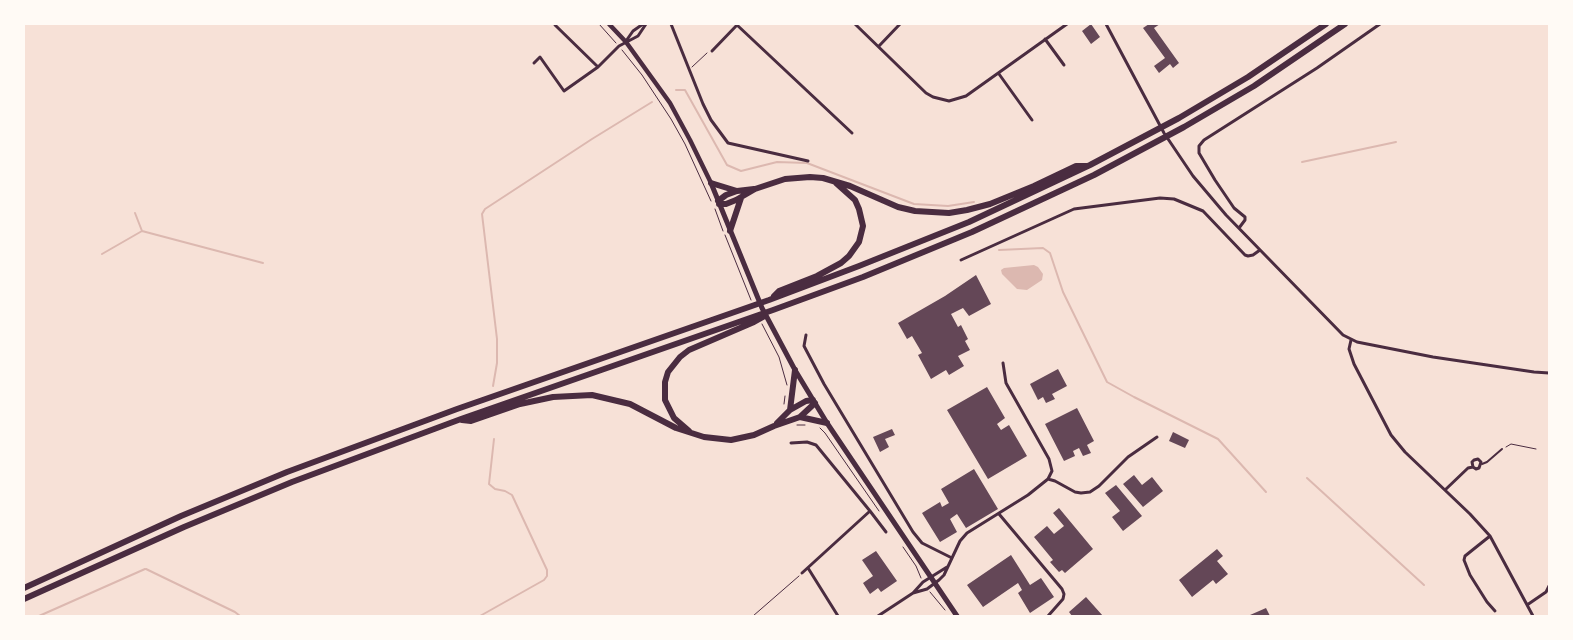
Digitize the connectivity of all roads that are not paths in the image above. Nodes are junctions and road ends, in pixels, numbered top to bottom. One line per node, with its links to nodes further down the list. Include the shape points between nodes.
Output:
1 (609, 24): 14 (street)
2 (645, 24): 14 (street, via 633,31); 14 (street, via 638,36)
3 (671, 24): 23 (street, via 711,120 728,143)
4 (738, 24): 16 (street); 22 (street)
5 (855, 24): 15 (street)
6 (900, 24): 15 (street)
7 (1067, 24): 13 (street)
8 (1106, 24): 31 (street, via 1175,151)
9 (1326, 24): 24 (highway, via 1248,77)
10 (1345, 24): 36 (highway, via 1246,91 1094,175 972,232)
11 (1380, 24): 31 (street, via 1199,146 1214,180 1244,217)
12 (555, 25): 19 (street)
13 (1045, 39): 18 (street); 20 (street)
14 (626, 42): 19 (street); 26 (street, via 670,104)
15 (879, 46): 20 (street, via 926,93 941,100 966,96)
16 (712, 51)
17 (534, 62): 19 (street, via 540,57 564,91)
18 (1064, 64)
19 (598, 67)
20 (999, 74): 21 (street)
21 (1032, 120)
22 (852, 133)
23 (808, 161)
24 (1090, 166): 25 (highway, via 1076,166 990,204 948,213 898,207); 35 (highway, via 969,222)
25 (834, 181): 27 (highway, via 797,177); 35 (highway, via 855,200 859,209 863,226 859,242 841,264 780,291)
26 (711, 183): 28 (highway); 30 (main road)
27 (755, 189): 28 (highway); 29 (highway)
28 (737, 191): 30 (highway)
29 (741, 198): 30 (highway); 32 (highway)
30 (716, 204): 32 (main road)
31 (1238, 228): 33 (street)
32 (730, 232): 40 (main road)
33 (1260, 250): 34 (street, via 1248,256 1203,211 1174,199 1160,198 1074,209); 38 (street)
34 (961, 260)
35 (769, 300): 67 (highway, via 420,422 288,472 181,516)
36 (773, 310): 45 (highway); 48 (highway, via 754,322 700,344 674,362 665,382 665,400 674,418)
37 (806, 335): 60 (street, via 804,346 824,384 913,532 922,543)
38 (1351, 340): 41 (street, via 1433,357); 55 (street, via 1349,349 1354,364 1391,435)
39 (1003, 363): 54 (street, via 1006,383 1049,459 1052,472)
40 (794, 370): 42 (main road); 43 (highway)
41 (1549, 373)
42 (814, 402): 43 (highway, via 806,401); 44 (highway); 46 (main road)
43 (789, 411): 47 (highway)
44 (800, 417): 46 (highway); 47 (highway)
45 (461, 420): 48 (highway, via 471,421 520,404 553,397 592,395 630,404); 69 (highway, via 292,482)
46 (827, 423): 64 (main road)
47 (774, 426): 48 (highway, via 731,440)
48 (692, 433)
49 (1157, 436): 54 (street, via 1090,492 1075,492)
50 (791, 443): 56 (street, via 816,445)
51 (1502, 449): 52 (lane)
52 (1482, 464): 53 (street, via 1478,469); 53 (street, via 1476,459)
53 (1472, 466): 55 (street)
54 (1048, 479): 57 (street)
55 (1445, 490): 59 (street)
56 (870, 511): 58 (street); 62 (street)
57 (999, 514): 60 (street, via 967,533); 75 (street, via 1062,589 1063,599)
58 (886, 532)
59 (1490, 536): 70 (street); 71 (street, via 1464,560 1470,575)
60 (952, 558): 61 (street)
61 (948, 566): 64 (street); 65 (street)
62 (808, 568): 63 (street); 72 (street)
63 (802, 573)
64 (930, 577): 65 (main road); 68 (street)
65 (934, 584): 68 (street); 74 (main road)
66 (1549, 586): 70 (street, via 1546,592)
67 (24, 588)
68 (913, 594): 73 (street)
69 (24, 599)
70 (1527, 604): 76 (street)
71 (1495, 611)
72 (838, 616)
73 (878, 616)
74 (957, 616)
75 (1048, 616)
76 (1533, 616)

